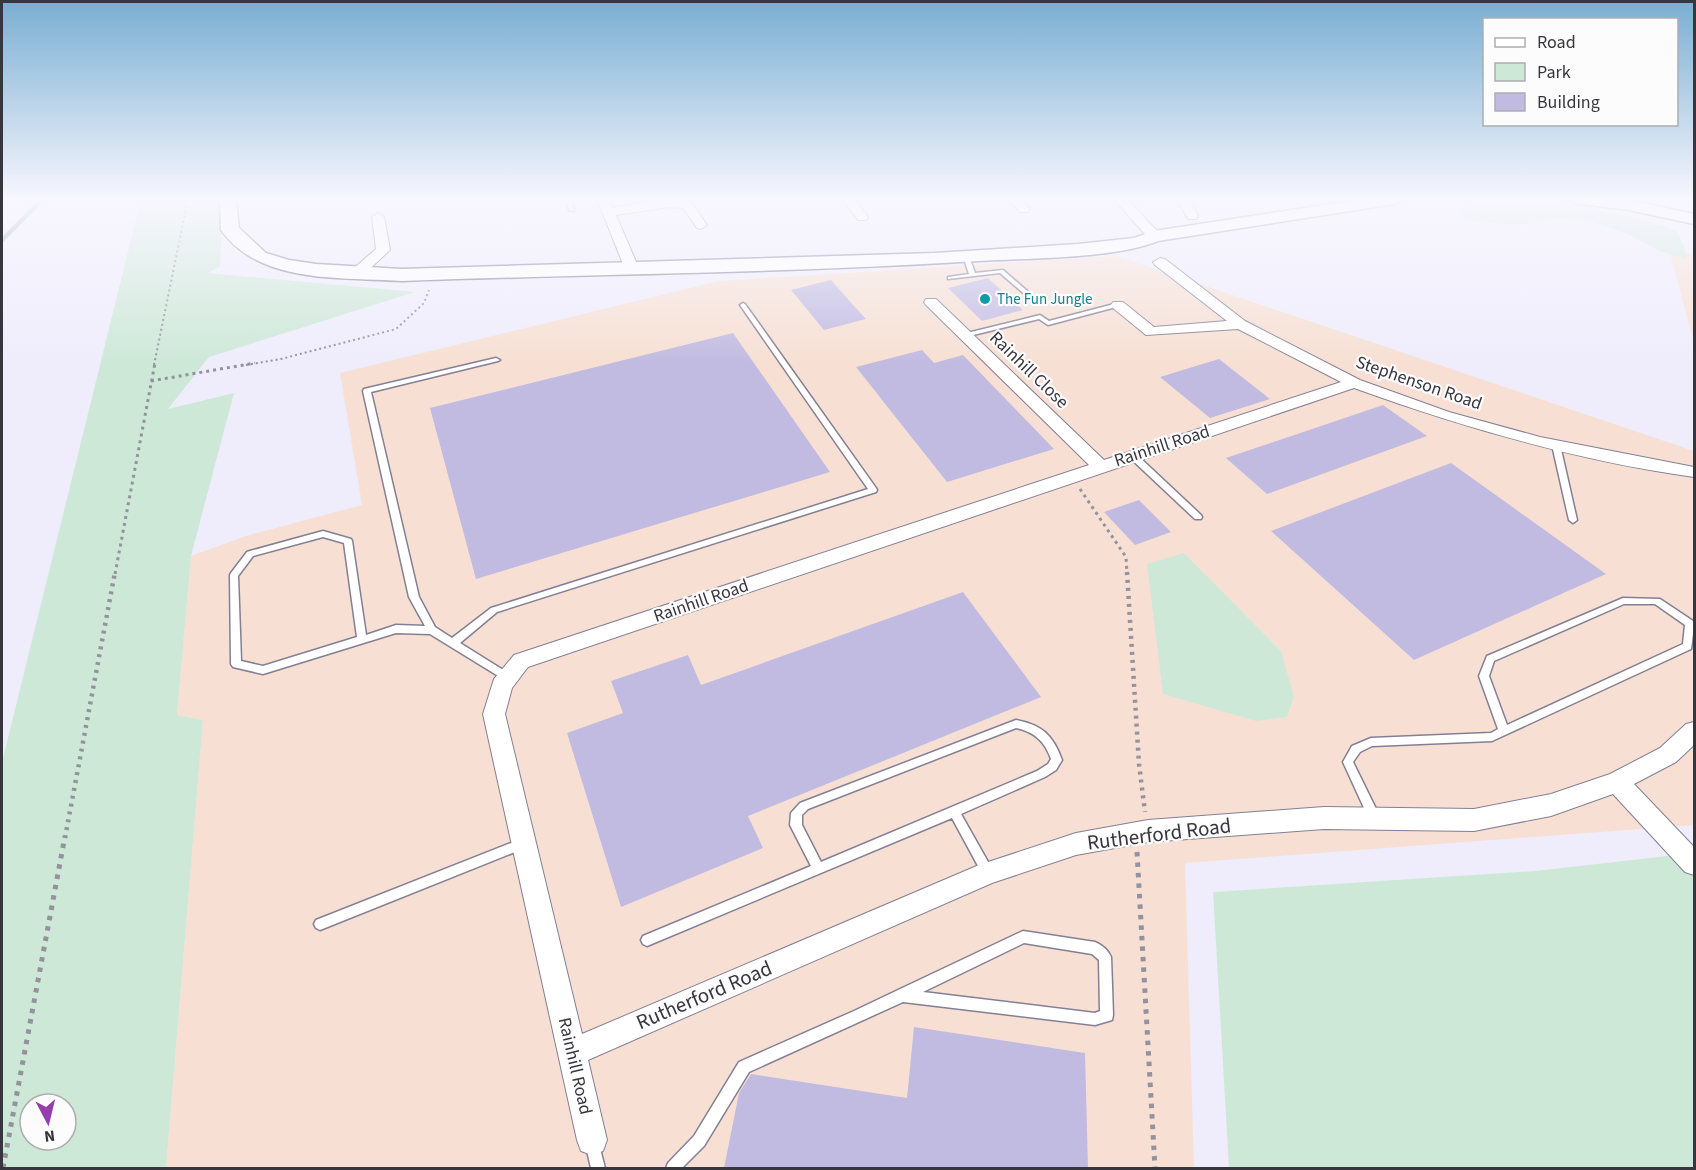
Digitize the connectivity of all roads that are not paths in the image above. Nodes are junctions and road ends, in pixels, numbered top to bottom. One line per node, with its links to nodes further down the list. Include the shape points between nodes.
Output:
1 (257, 254): 8 (street, via 316,270)
2 (379, 254): 8 (street)
3 (625, 254): 7 (street)
4 (1004, 254): 5 (street)
5 (966, 256): 7 (street); 9 (lane)
6 (1160, 262): 15 (street, Stephenson Road)
7 (632, 269): 8 (street)
8 (358, 272)
9 (973, 275): 10 (lane); 12 (lane, via 1001,271)
10 (950, 278)
11 (931, 302): 16 (street, Rainhill Close)
12 (1038, 303)
13 (743, 305): 27 (lane, via 873,490 494,610)
14 (1118, 305): 15 (street, via 1151,332); 16 (lane, via 1048,323 1040,316)
15 (1240, 324): 18 (street, Stephenson Road)
16 (965, 335): 21 (street, Rainhill Close)
17 (496, 360): 25 (lane, via 367,391 414,597)
18 (1354, 383): 19 (street, Stephenson Road, via 1443,415); 20 (street, Rainhill Road)
19 (1556, 445): 22 (street, Stephenson Road); 24 (lane)
20 (1133, 456): 21 (street, Rainhill Road); 23 (lane)
21 (1100, 466): 28 (street, Rainhill Road, via 521,661)
22 (1695, 472)
23 (1197, 517)
24 (1573, 520)
25 (432, 630): 26 (lane, via 396,629); 27 (lane)
26 (362, 639): 26 (lane, via 263,670 236,664 234,575 250,554 323,534 348,541)
27 (453, 643): 28 (lane)
28 (508, 678): 34 (street, Rainhill Road, via 502,685 494,714)
29 (1695, 731): 31 (street, Rutherford Road, via 1668,755)
30 (1504, 732): 30 (lane, via 1688,646 1690,624 1657,601 1623,601 1490,659 1484,676); 33 (lane, via 1492,737 1371,742 1356,749 1348,762)
31 (1617, 782): 33 (street, Rutherford Road, via 1551,805 1474,820); 35 (street)
32 (954, 812): 36 (lane); 36 (lane, via 1041,774 1057,760 1053,749 1030,726 1016,724 804,806 797,813 796,825); 37 (lane)
33 (1375, 819): 37 (street, Rutherford Road, via 1324,818 1148,831 1076,844)
34 (524, 843): 38 (lane); 41 (street, Rainhill Road)
35 (1695, 864)
36 (817, 867): 39 (lane)
37 (988, 873): 41 (street, Rutherford Road)
38 (320, 924)
39 (647, 940)
40 (900, 996): 40 (lane, via 1023,937 1095,948 1105,957 1107,1015 1095,1019); 44 (lane, via 744,1067 699,1142)
41 (572, 1052): 42 (street, Rainhill Road)
42 (592, 1140): 43 (lane)
43 (598, 1168)
44 (673, 1168)

